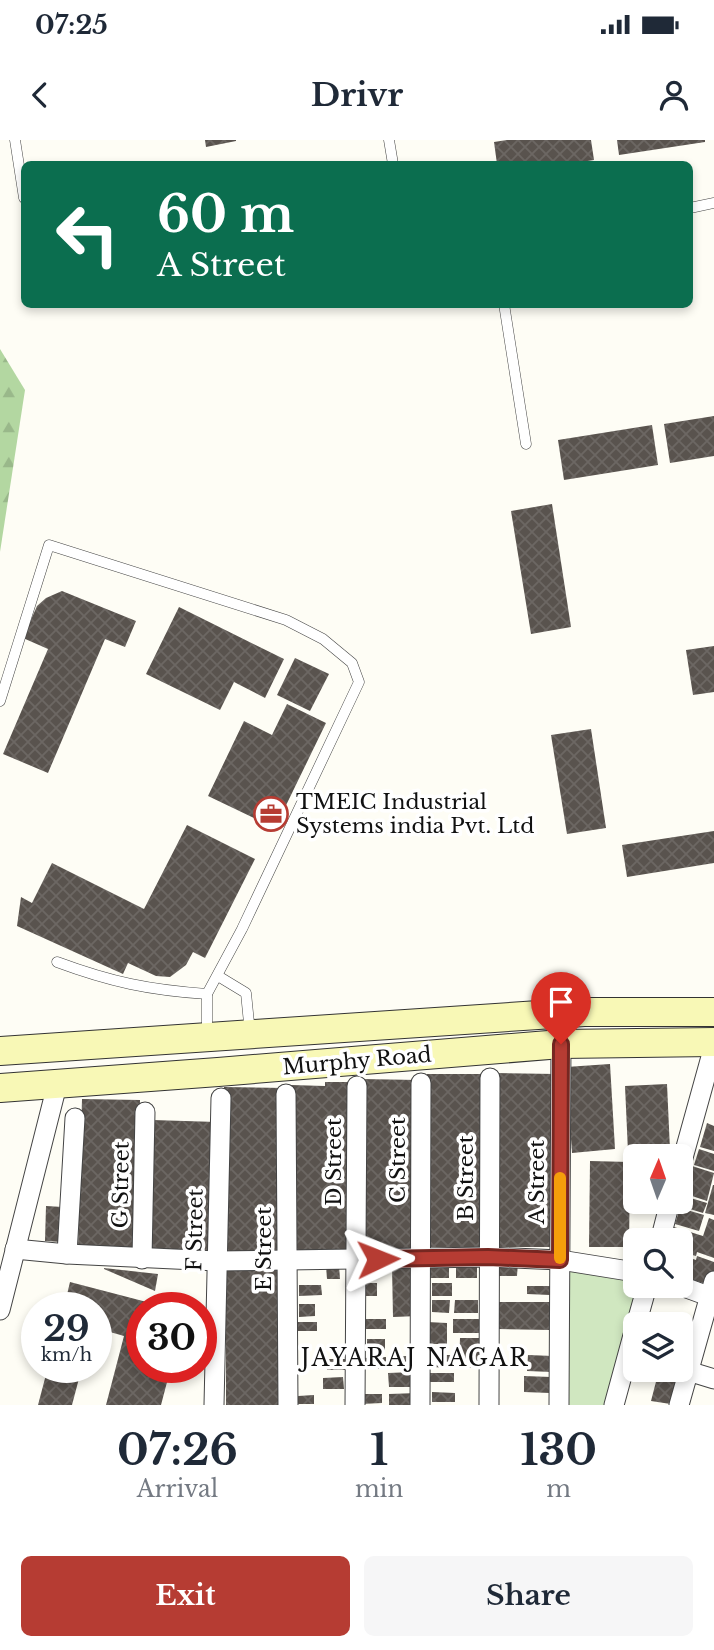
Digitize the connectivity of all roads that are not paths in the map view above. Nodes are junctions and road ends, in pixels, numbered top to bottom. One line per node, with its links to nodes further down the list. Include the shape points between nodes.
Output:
1 (15, 140): 4 (lane)
2 (389, 140): 3 (lane)
3 (392, 161)
4 (21, 179)
5 (714, 204): 6 (lane)
6 (693, 208)
7 (504, 308): 8 (lane)
8 (526, 444)
9 (0, 701): 11 (lane, via 49,545 286,620 323,639 352,663 359,682)
10 (57, 962): 12 (lane, via 120,984)
11 (218, 976): 12 (lane); 14 (lane, via 246,993)
12 (207, 994): 15 (lane)
13 (714, 1012): 14 (main road, Murphy Road, via 584,1012)
14 (251, 1035): 15 (main road, Murphy Road)
15 (207, 1038): 18 (main road, Murphy Road)
16 (561, 1044): 17 (main road, Murphy Road); 21 (main road, Murphy Road); 36 (street, A Street)
17 (714, 1044): 28 (street)
18 (0, 1051)
19 (490, 1078): 32 (street, B Street)
20 (421, 1083): 31 (street, C Street)
21 (57, 1085): 23 (main road, Murphy Road); 29 (street)
22 (357, 1086): 35 (street, D Street)
23 (0, 1087)
24 (286, 1094): 34 (street, E Street)
25 (221, 1098): 37 (street, F Street)
26 (145, 1112): 33 (street, G Street)
27 (75, 1118): 30 (street)
28 (687, 1144)
29 (15, 1249): 30 (street); 41 (street)
30 (67, 1254): 33 (street)
31 (421, 1257): 32 (street); 35 (street); 50 (street, C Street)
32 (488, 1257): 36 (street); 51 (street, B Street)
33 (142, 1259): 37 (street)
34 (287, 1259): 35 (street); 37 (street); 48 (street, E Street)
35 (356, 1259): 49 (street, D Street)
36 (560, 1260): 38 (street); 52 (street, A Street)
37 (217, 1261): 47 (street, F Street)
38 (623, 1270)
39 (693, 1288): 40 (street)
40 (713, 1292): 42 (street)
41 (1, 1299)
42 (693, 1355)
43 (623, 1373): 53 (street)
44 (693, 1373): 45 (street)
45 (714, 1379)
46 (685, 1382): 54 (street)
47 (214, 1405)
48 (288, 1405)
49 (355, 1405)
50 (421, 1405)
51 (489, 1405)
52 (559, 1405)
53 (614, 1405)
54 (679, 1405)

